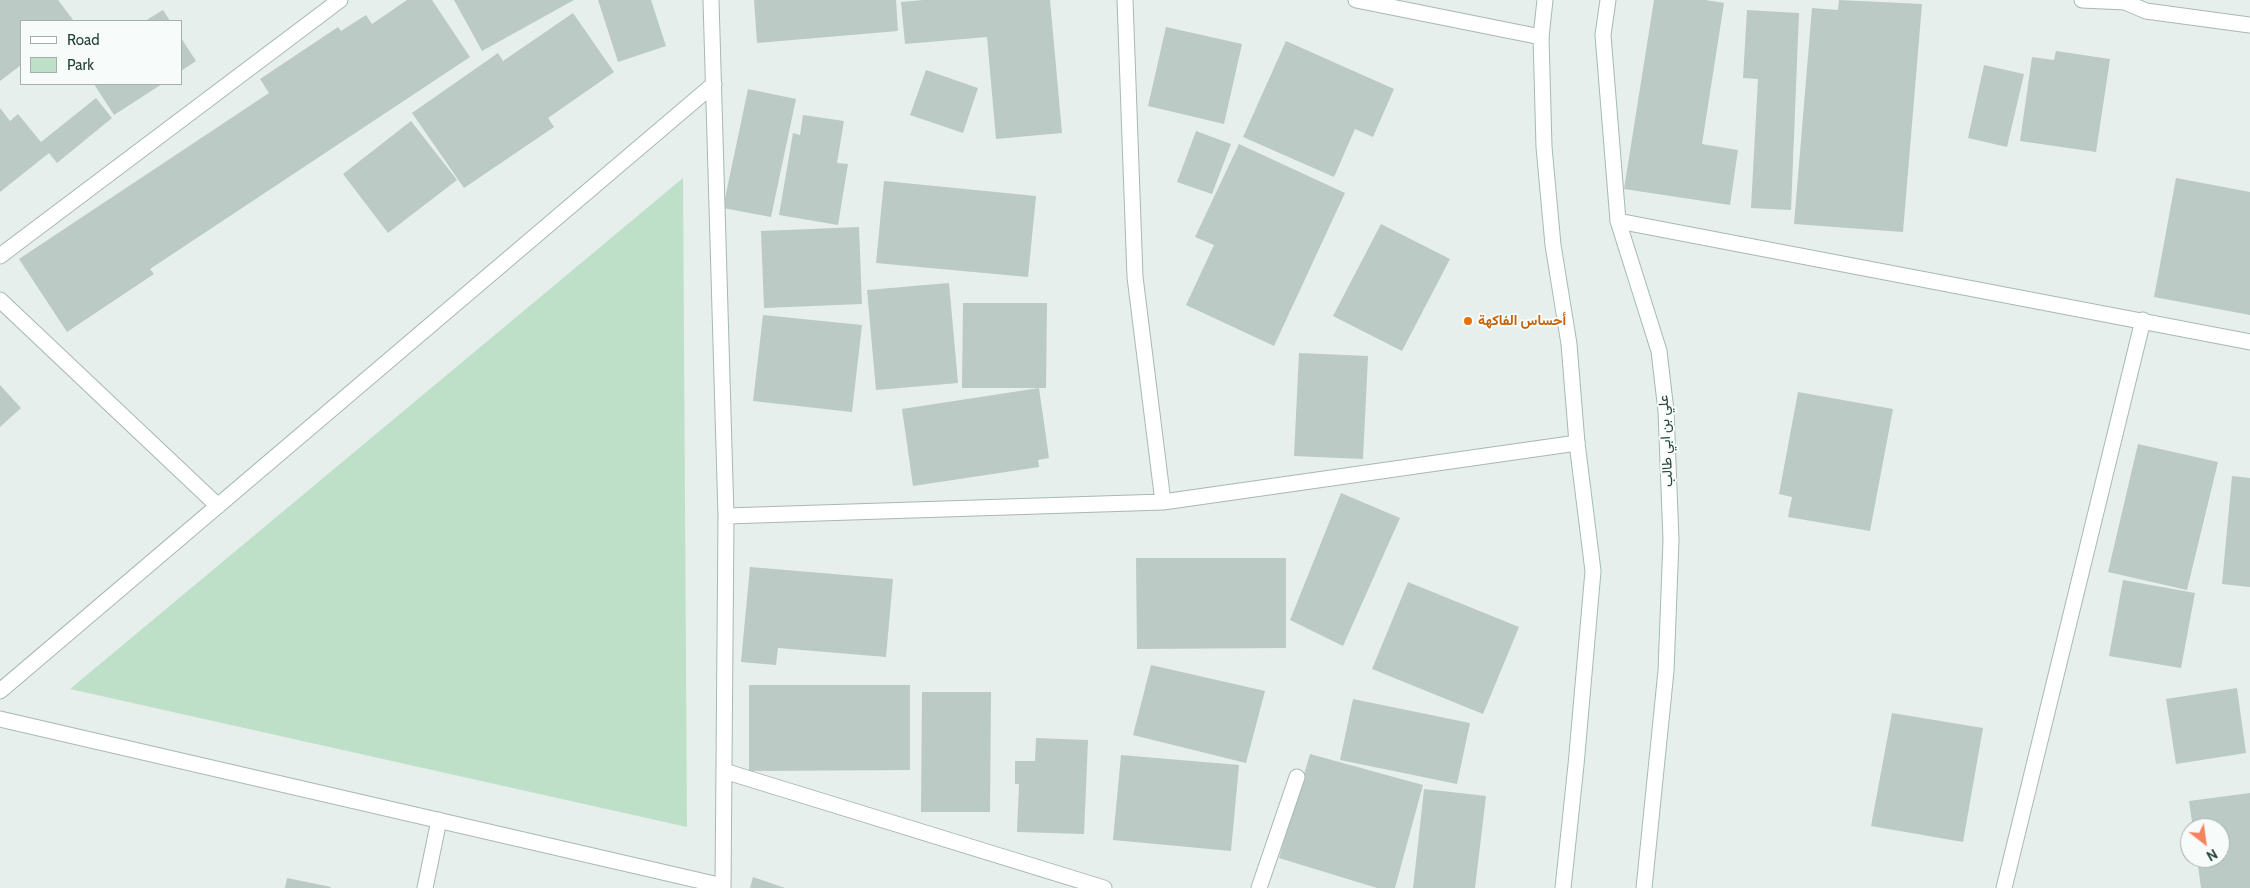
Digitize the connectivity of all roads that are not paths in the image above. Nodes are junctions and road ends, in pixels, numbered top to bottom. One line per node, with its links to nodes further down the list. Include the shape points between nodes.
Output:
1 (340, 0): 12 (street)
2 (711, 0): 10 (street)
3 (1126, 0): 17 (street, via 1135,277)
4 (1356, 0): 9 (street)
5 (1545, 0): 9 (street)
6 (1608, 0): 11 (street, علي بن ابي طالب, via 1603,36)
7 (2082, 0): 8 (street, via 2125,2 2146,11)
8 (2250, 24)
9 (1541, 36): 16 (street, via 1544,147 1553,245 1569,344)
10 (714, 84): 18 (street); 19 (street)
11 (1618, 222): 14 (street); 30 (street, علي بن ابي طالب, via 1659,351 1666,411 1671,540 1666,671)
12 (0, 256)
13 (0, 300): 18 (street)
14 (2143, 320): 15 (street); 31 (street)
15 (2250, 342)
16 (1577, 443): 17 (street); 29 (street, via 1593,571)
17 (1163, 502): 19 (street)
18 (218, 506): 20 (street)
19 (726, 516): 22 (street)
20 (0, 690)
21 (0, 719): 24 (street)
22 (724, 771): 25 (street); 27 (street)
23 (1297, 776): 28 (street)
24 (439, 820): 25 (street); 26 (street)
25 (723, 887)
26 (425, 888)
27 (1104, 888)
28 (1259, 888)
29 (1563, 888)
30 (1644, 888)
31 (2004, 888)

